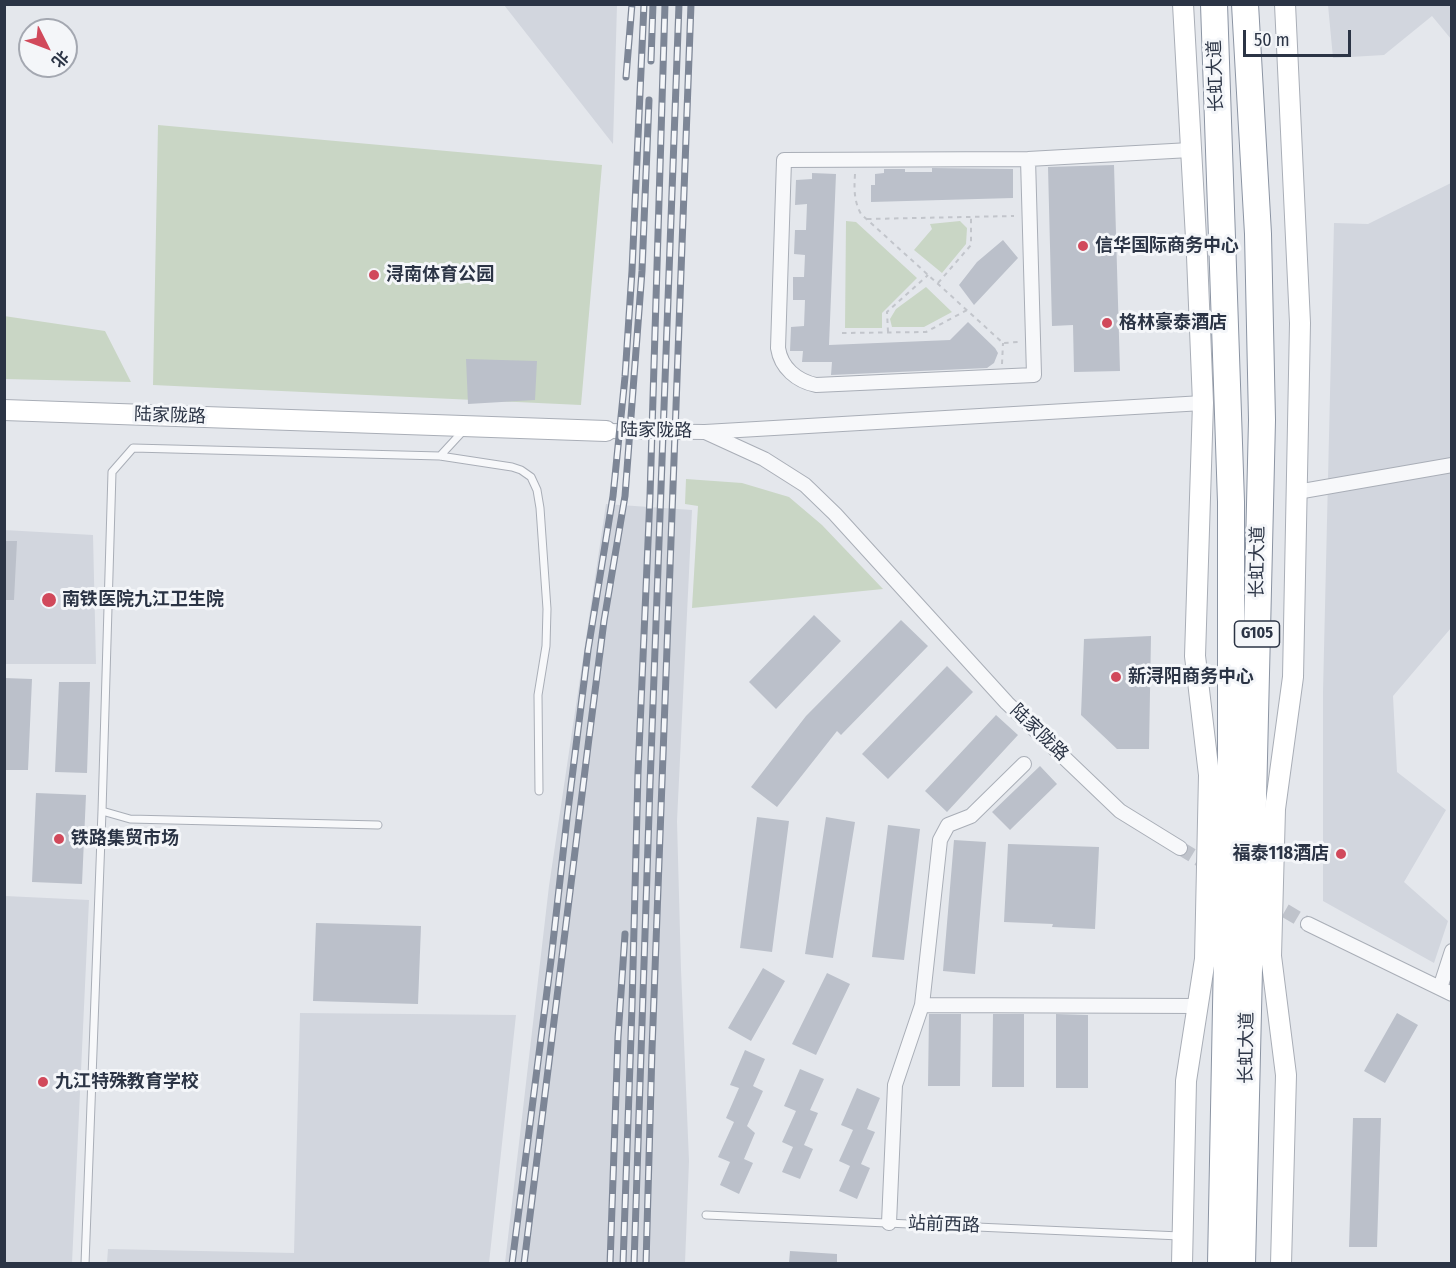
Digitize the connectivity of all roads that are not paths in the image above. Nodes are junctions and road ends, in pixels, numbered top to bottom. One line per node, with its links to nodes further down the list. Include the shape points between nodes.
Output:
1 (1183, 4): 5 (street)
2 (1214, 4): 30 (highway, 长虹大道 / G105, via 1231,513 1231,750)
3 (1245, 4): 31 (highway, 长虹大道 / G105, via 1258,234 1262,420)
4 (1285, 4): 14 (street, via 1300,323)
5 (1191, 150): 6 (street); 7 (street)
6 (1028, 159): 6 (street, via 1034,375 816,385 785,367 778,348 784,160)
7 (1203, 403): 11 (street); 24 (street, via 1195,656 1209,775 1205,959)
8 (4, 410): 9 (street, 陆家陇路)
9 (468, 426): 10 (street, 陆家陇路); 12 (lane)
10 (606, 431): 11 (street, 陆家陇路)
11 (705, 432): 19 (street, 陆家陇路, via 764,459 805,485 1007,703 1120,811)
12 (440, 456): 16 (lane, via 521,470 531,477 537,490 547,609 538,694); 17 (lane, via 133,448 112,472)
13 (1452, 465): 14 (street)
14 (1297, 492): 32 (street, via 1293,676 1275,809 1271,956 1286,1075)
15 (1024, 764): 23 (street, via 971,816 948,825 940,840)
16 (539, 791)
17 (102, 811): 18 (lane, via 130,819); 28 (lane)
18 (378, 825)
19 (1180, 848)
20 (1308, 924): 22 (street)
21 (1452, 951): 22 (street)
22 (1446, 991)
23 (922, 1005): 24 (street); 26 (street, via 895,1085)
24 (1197, 1006): 27 (street, via 1186,1081)
25 (706, 1215): 26 (lane, 站前西路)
26 (889, 1223): 27 (lane, 站前西路)
27 (1182, 1236): 29 (street)
28 (86, 1263)
29 (1182, 1263)
30 (1221, 1263)
31 (1242, 1263)
32 (1281, 1263)

